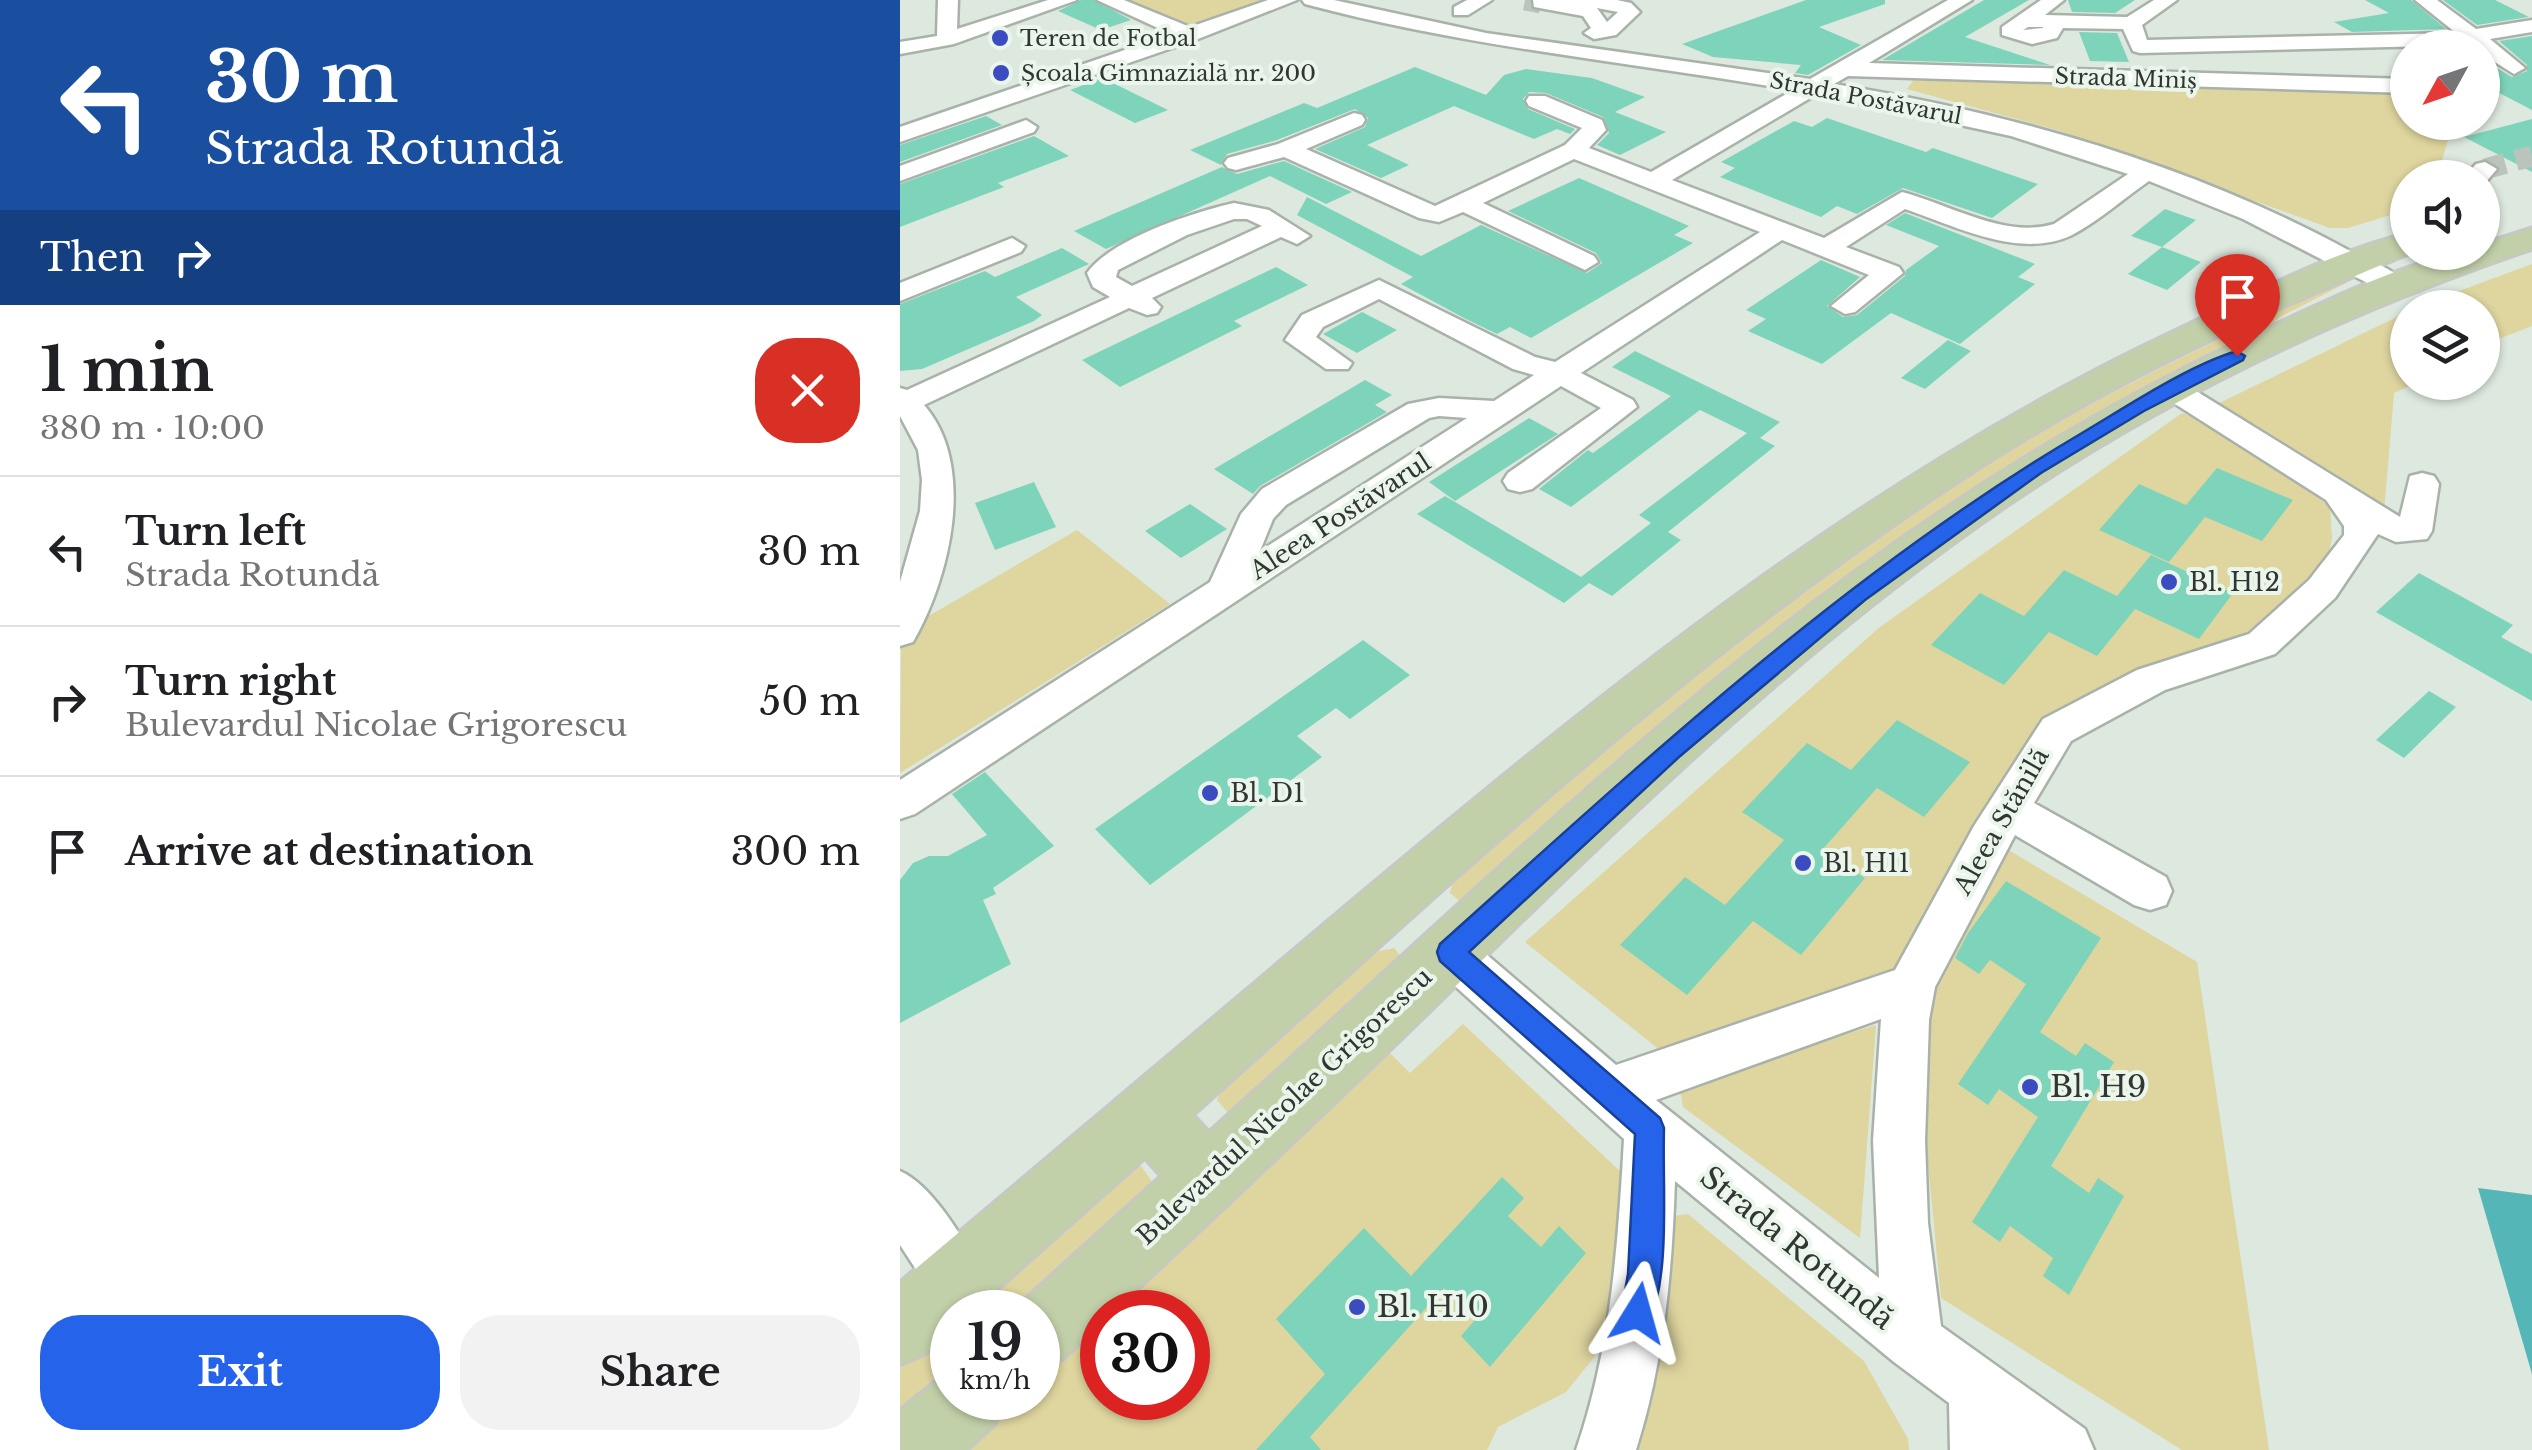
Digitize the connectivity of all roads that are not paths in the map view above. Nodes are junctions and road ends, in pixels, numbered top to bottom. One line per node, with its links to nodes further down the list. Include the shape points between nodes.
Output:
1 (948, 0): 23 (street)
2 (1065, 0): 23 (street)
3 (1108, 0): 22 (street)
4 (1287, 0): 22 (street)
5 (1312, 0): 18 (street, Strada Postăvarul)
6 (1482, 0): 11 (street)
7 (1583, 0): 20 (street, via 1630,12 1609,31)
8 (2167, 0): 16 (street)
9 (2426, 0): 19 (street)
10 (1948, 3): 28 (street)
11 (1461, 11): 14 (street); 18 (street)
12 (2053, 11): 15 (street, via 2052,34 2011,34); 16 (street)
13 (1539, 13): 20 (street)
14 (1499, 17)
15 (2020, 21)
16 (2131, 23): 25 (street)
17 (2532, 26): 21 (street)
18 (1429, 28): 27 (street, Strada Postăvarul)
19 (2466, 30)
20 (1594, 33): 27 (street)
21 (2500, 33)
22 (1191, 34): 35 (street)
23 (947, 40): 26 (street)
24 (2390, 40): 25 (street)
25 (2140, 46): 29 (street)
26 (900, 48)
27 (1573, 53): 30 (street, Strada Postăvarul)
28 (1844, 68): 29 (street, Strada Miniș); 30 (street)
29 (2153, 78): 31 (street, Strada Miniș)
30 (1816, 86): 40 (street, Strada Postăvarul, via 1964,117); 41 (street)
31 (2390, 86)
32 (1537, 101): 37 (street, via 1594,124)
33 (1354, 120): 36 (street)
34 (1026, 127): 39 (street)
35 (900, 135)
36 (1286, 149): 38 (street); 42 (street, via 1428,214)
37 (1573, 150): 41 (street); 42 (street)
38 (1236, 163)
39 (900, 174)
40 (2145, 174): 46 (street, via 2053,234 2017,236 1902,200); 49 (street, Strada Postăvarul, via 2290,228)
41 (1652, 180): 43 (street)
42 (1466, 204): 48 (street)
43 (1780, 230): 46 (street); 58 (street, Aleea Postăvarul)
44 (2532, 238): 51 (main road, Bulevardul Nicolae Grigorescu)
45 (1012, 246): 52 (street)
46 (1827, 248): 54 (street, via 1890,273)
47 (2390, 249): 49 (main road)
48 (1585, 262)
49 (2355, 262): 51 (street, Strada Postăvarul); 70 (main road, via 2117,372 1992,442 1832,546 1646,686)
50 (1192, 269): 53 (street); 53 (street, via 1294,234 1250,211 1214,216 1108,264 1103,281); 55 (street, via 1208,279 1207,290)
51 (2394, 286): 59 (main road, Bulevardul Nicolae Grigorescu)
52 (900, 293)
53 (1130, 298): 55 (street); 56 (street)
54 (1845, 306)
55 (1160, 314): 56 (street, via 1098,337)
56 (1074, 324): 60 (street)
57 (1338, 362): 58 (street, via 1300,340 1312,321 1379,288 1524,363)
58 (1559, 373): 61 (street, Aleea Postăvarul); 62 (street, via 1621,411)
59 (2172, 389): 64 (street, Aleea Stănilă); 71 (main road, Bulevardul Nicolae Grigorescu, via 2034,469 1858,594 1670,751)
60 (903, 399): 66 (street, via 932,448 940,499)
61 (1502, 410): 65 (street, Aleea Postăvarul); 65 (street, via 1418,411 1274,497 1258,514)
62 (1520, 481)
63 (2422, 484): 64 (street, via 2415,530 2396,530)
64 (2338, 492): 68 (street, Aleea Stănilă, via 2361,525 2361,537 2310,600 2249,650 2169,673 2072,719 2047,742)
65 (1226, 590): 67 (street, Aleea Postăvarul)
66 (900, 632)
67 (900, 802)
68 (2006, 809): 69 (street); 72 (street, Aleea Stănilă)
69 (2150, 891)
70 (1390, 903): 71 (main road); 74 (main road)
71 (1450, 952): 73 (street, Strada Rotundă); 76 (main road, Bulevardul Nicolae Grigorescu)
72 (1911, 986): 73 (street); 81 (street, Aleea Stănilă, via 1898,1141)
73 (1609, 1092): 75 (street, Strada Rotundă)
74 (1148, 1113): 76 (main road); 78 (main road)
75 (1650, 1128): 81 (street, Strada Rotundă); 85 (street, via 1644,1274)
76 (1207, 1178): 79 (main road, Bulevardul Nicolae Grigorescu)
77 (900, 1198): 78 (street)
78 (956, 1280): 80 (main road)
79 (1060, 1314)
80 (900, 1329)
81 (1914, 1342): 82 (street, Strada Rotundă)
82 (1978, 1392): 86 (street); 87 (street, Strada Rotundă)
83 (944, 1420): 84 (main road)
84 (912, 1450)
85 (1606, 1450)
86 (1980, 1450)
87 (2064, 1450)

